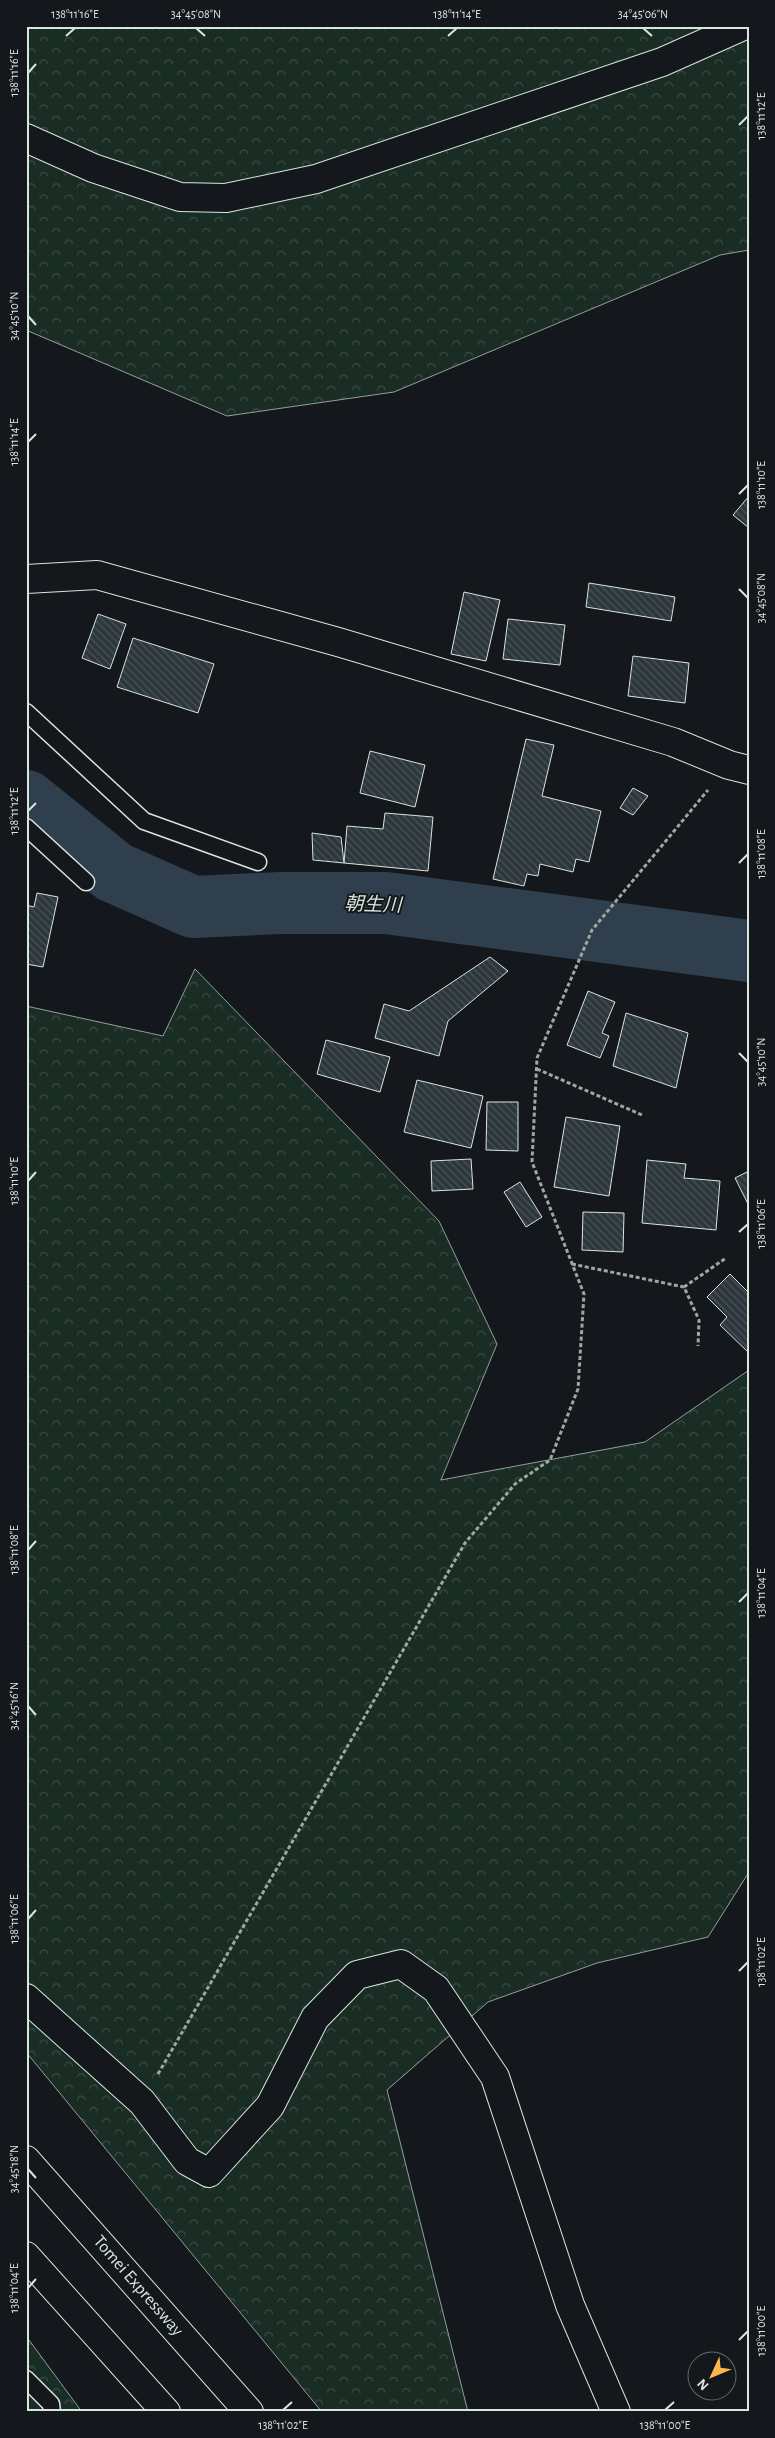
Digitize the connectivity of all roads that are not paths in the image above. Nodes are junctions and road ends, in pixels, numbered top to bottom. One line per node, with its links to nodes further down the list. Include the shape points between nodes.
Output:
1 (743, 26): 2 (main road, via 662,62 316,179 226,198 180,197 93,168)
2 (26, 138)
3 (26, 579): 5 (main road, via 98,576 338,642 664,740)
4 (26, 712): 7 (lane, via 144,821)
5 (739, 767)
6 (26, 827): 8 (lane)
7 (258, 862)
8 (86, 882)
9 (26, 1998): 16 (main road, via 142,2102 187,2161 209,2173 270,2106 315,2018 357,1975 400,1964 436,1989 495,2077 570,2306)
10 (26, 2160): 15 (main road, Tomei Expressway)
11 (26, 2256): 14 (main road)
12 (26, 2379): 13 (lane, via 51,2404)
13 (52, 2412)
14 (166, 2412)
15 (249, 2412)
16 (616, 2412)

